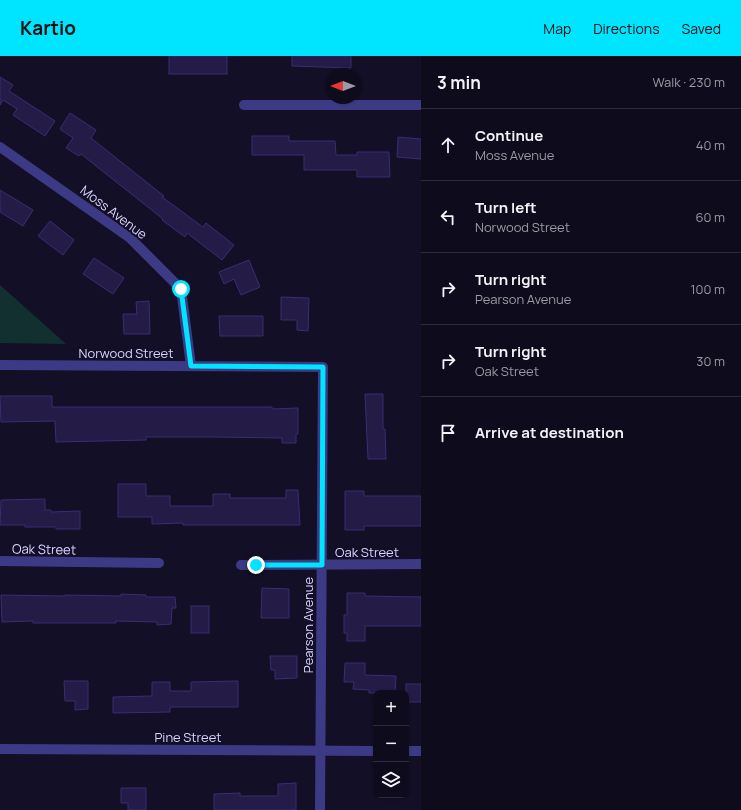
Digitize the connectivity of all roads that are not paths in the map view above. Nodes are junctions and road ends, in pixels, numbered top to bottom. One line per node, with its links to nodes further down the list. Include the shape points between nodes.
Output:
1 (244, 105): 2 (street)
2 (421, 105)
3 (0, 147): 5 (street, Moss Avenue, via 130,238 181,289)
4 (0, 366): 5 (street, Norwood Street)
5 (191, 366): 6 (street, Norwood Street)
6 (323, 367): 11 (street, Pearson Avenue)
7 (0, 561): 8 (street, Oak Street)
8 (159, 563)
9 (421, 564): 11 (street, Oak Street)
10 (241, 565): 11 (street, Oak Street)
11 (322, 565): 13 (street, Pearson Avenue)
12 (0, 749): 13 (street, Pine Street)
13 (320, 751): 14 (street, Pine Street); 17 (street, Pearson Avenue)
14 (373, 751)
15 (409, 751): 16 (street)
16 (421, 751)
17 (320, 810)

